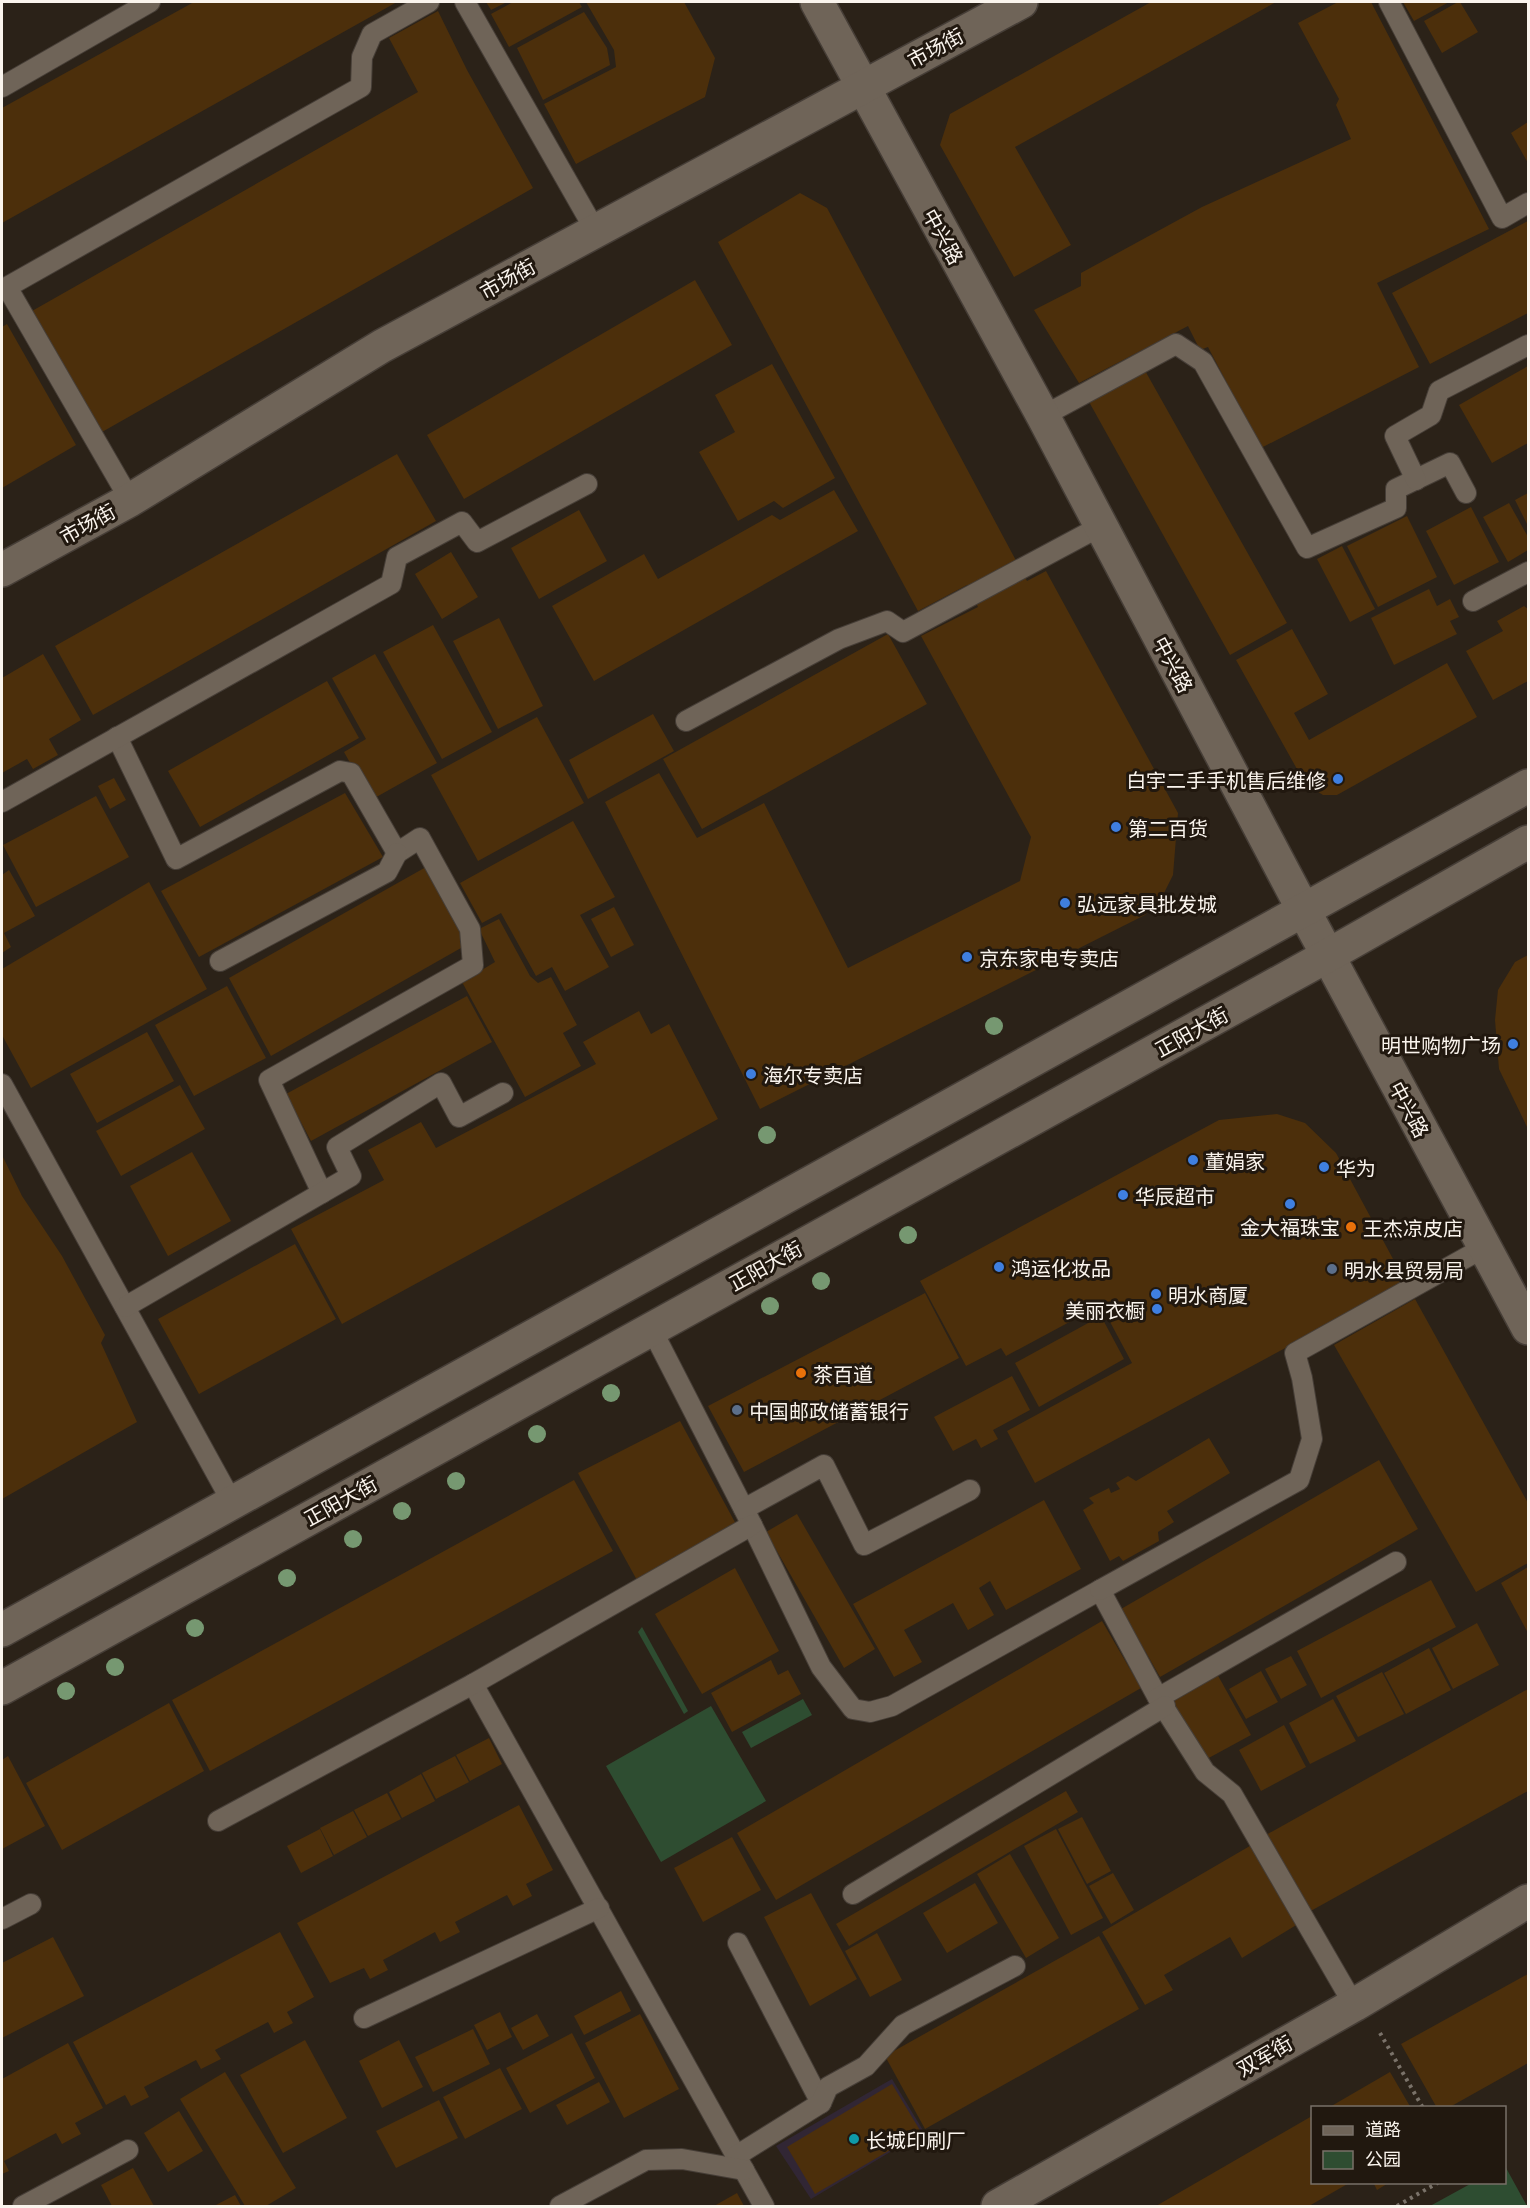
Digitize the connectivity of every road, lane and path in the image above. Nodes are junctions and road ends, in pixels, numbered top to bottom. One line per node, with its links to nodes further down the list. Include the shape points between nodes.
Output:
1 (150, 2): 8 (lane)
2 (429, 2): 11 (lane, via 372,34 362,57 361,87)
3 (465, 2): 10 (lane)
4 (817, 2): 7 (main road, 中兴路)
5 (1021, 2): 7 (main road, 市场街)
6 (1389, 2): 9 (lane, via 1502,218)
7 (862, 86): 10 (main road, 市场街); 13 (main road, 中兴路)
8 (2, 87)
9 (1528, 203)
10 (595, 230): 17 (main road, 市场街, via 382,346)
11 (4, 285): 17 (lane)
12 (1528, 345): 14 (lane, via 1439,391 1431,415 1395,436)
13 (1043, 416): 14 (lane, via 1176,344 1203,362 1307,548 1396,508 1396,489); 18 (main road, 中兴路)
14 (1416, 480): 16 (lane, via 1450,463)
15 (587, 484): 23 (lane, via 477,542 462,522 397,557 391,584)
16 (1466, 492)
17 (130, 500): 19 (main road, 市场街)
18 (1101, 526): 22 (lane, via 903,632 888,621 839,639); 28 (main road, 中兴路)
19 (2, 570)
20 (1528, 572): 21 (lane)
21 (1473, 601)
22 (686, 721)
23 (117, 737): 25 (lane); 27 (lane, via 176,859 340,771 351,773)
24 (1528, 786): 28 (main road)
25 (2, 802)
26 (1528, 842): 29 (main road, 正阳大街)
27 (397, 853): 30 (lane, via 387,872); 33 (lane, via 420,838 470,929 473,965 269,1080)
28 (1304, 911): 29 (main road, 中兴路); 39 (main road)
29 (1328, 956): 34 (main road, 中兴路); 36 (main road, 正阳大街)
30 (220, 961)
31 (2, 1084): 35 (lane)
32 (503, 1093): 33 (lane, via 459,1117 441,1083 337,1147 351,1176)
33 (322, 1193): 35 (lane)
34 (1485, 1247): 37 (main road, 中兴路); 42 (lane, via 1295,1353 1312,1439 1299,1480)
35 (125, 1306): 39 (lane)
36 (651, 1328): 40 (lane); 45 (main road, 正阳大街)
37 (1528, 1328)
38 (970, 1490): 40 (lane, via 864,1545 824,1465)
39 (232, 1502): 43 (main road)
40 (748, 1517): 42 (lane, via 821,1667 853,1709 870,1712 892,1706); 44 (lane)
41 (1396, 1562): 46 (lane)
42 (1100, 1590): 46 (lane)
43 (2, 1630)
44 (473, 1684): 47 (lane); 51 (lane)
45 (2, 1688)
46 (1162, 1702): 48 (lane); 55 (lane, via 1205,1772 1232,1794)
47 (218, 1821)
48 (853, 1894)
49 (1528, 1901): 55 (main road, 双军街)
50 (31, 1904): 52 (lane)
51 (599, 1908): 56 (lane); 60 (lane)
52 (2, 1919)
53 (738, 1943): 57 (lane)
54 (1015, 1966): 57 (lane, via 903,2025 866,2066 828,2087)
55 (1358, 2002): 58 (path); 65 (main road, 双军街)
56 (364, 2018)
57 (821, 2103): 60 (lane)
58 (1422, 2106)
59 (128, 2150): 62 (lane)
60 (740, 2163): 63 (lane, via 646,2160); 64 (lane)
61 (1436, 2184): 66 (path)
62 (23, 2206)
63 (560, 2206)
64 (764, 2206)
65 (1001, 2206)
66 (1397, 2206)

